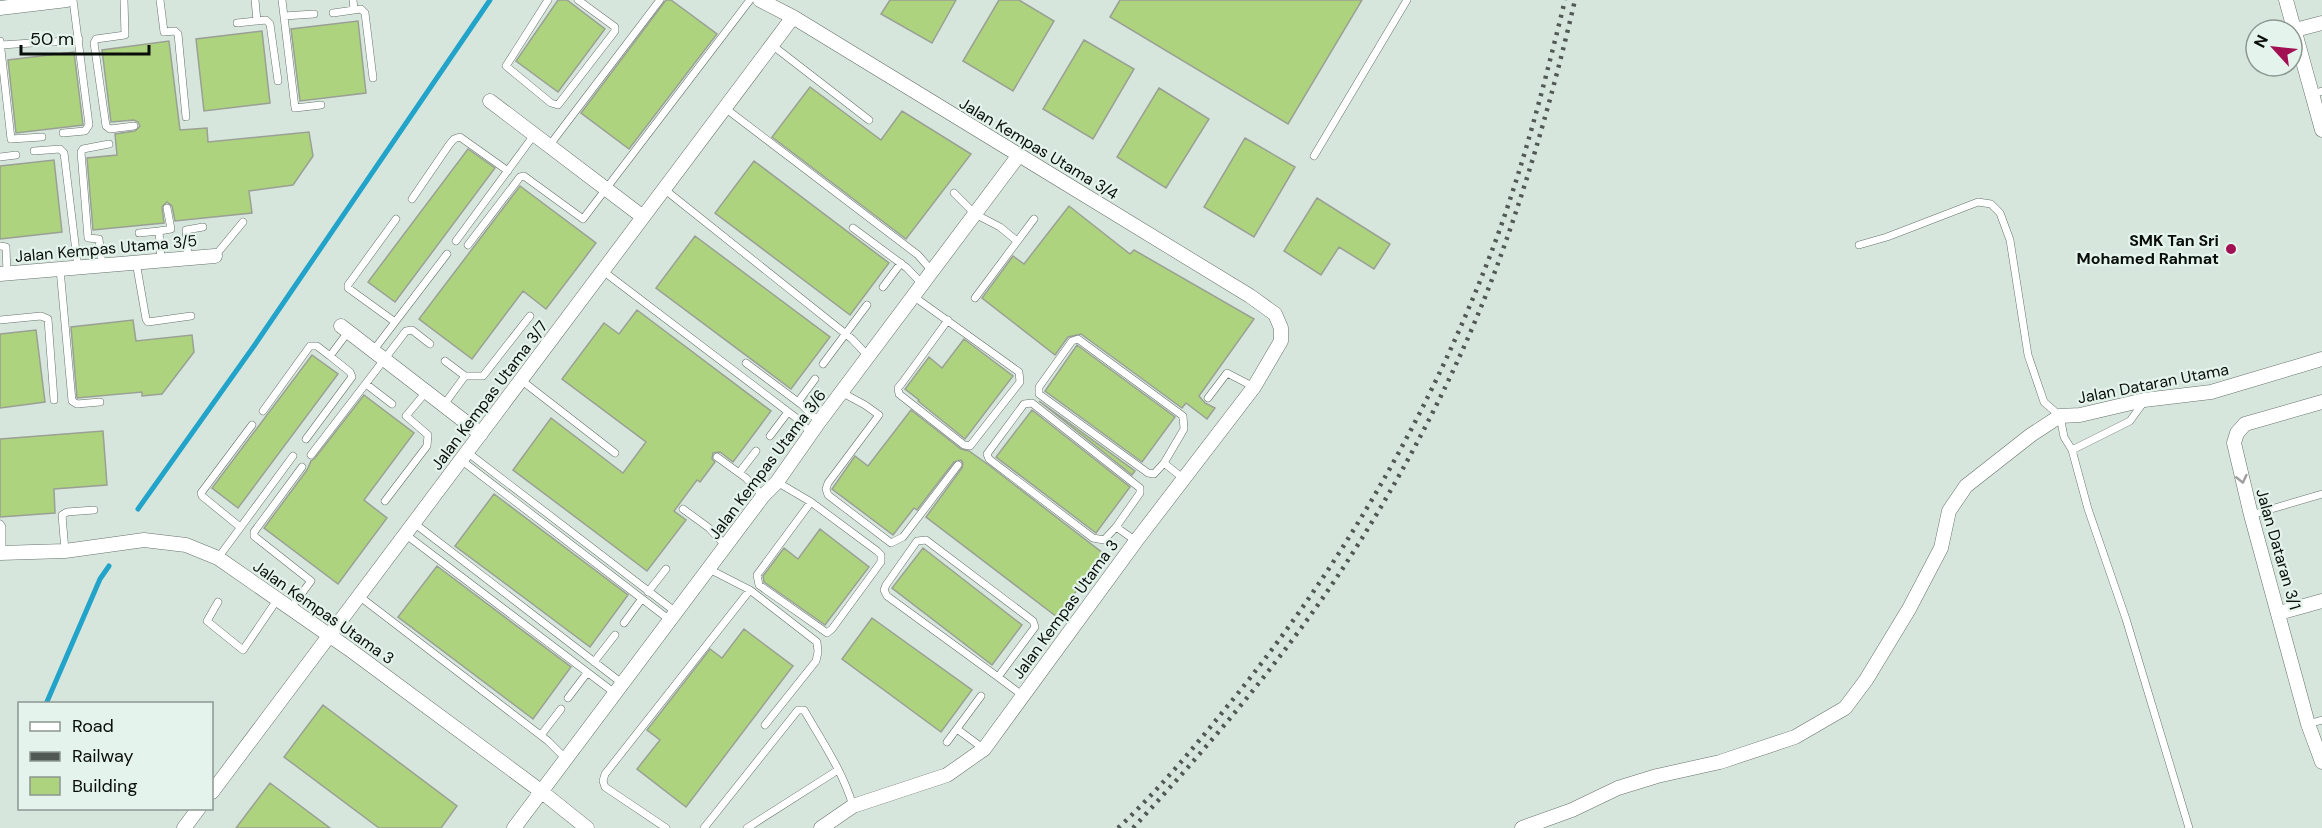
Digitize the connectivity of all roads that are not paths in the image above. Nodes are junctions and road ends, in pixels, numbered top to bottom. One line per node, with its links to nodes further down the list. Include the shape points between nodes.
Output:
1 (67, 0): 15 (street)
2 (73, 0): 27 (lane)
3 (124, 0): 41 (lane, via 125,35 96,39 94,43 106,126)
4 (160, 0): 39 (lane, via 164,32 178,32)
5 (255, 0): 23 (lane)
6 (282, 0): 20 (lane)
7 (353, 0): 17 (lane)
8 (548, 0): 9 (lane, via 506,66 558,105 615,31 615,27)
9 (578, 0)
10 (660, 0): 47 (lane)
11 (750, 0): 54 (lane)
12 (760, 0): 21 (street, Jalan Kempas Utama 3/4)
13 (1407, 0): 51 (lane)
14 (2286, 0): 22 (street)
15 (37, 2): 16 (street)
16 (0, 9)
17 (354, 10): 18 (lane); 33 (lane, via 365,13)
18 (333, 13)
19 (314, 14): 20 (lane)
20 (284, 16): 37 (lane, via 295,108)
21 (793, 17): 31 (street, Jalan Kempas Utama 3/7); 50 (street, Jalan Kempas Utama 3/4)
22 (2291, 18)
23 (257, 21): 24 (lane); 34 (lane, via 270,24)
24 (237, 23)
25 (2322, 23): 26 (street)
26 (2304, 28)
27 (79, 39): 28 (lane); 43 (lane, via 89,125 85,131)
28 (54, 42)
29 (0, 43): 30 (lane); 45 (lane, via 11,139)
30 (32, 43)
31 (772, 45): 38 (street, Jalan Kempas Utama 3/7); 40 (lane)
32 (2304, 54): 35 (street)
33 (373, 78)
34 (278, 81)
35 (2318, 92): 42 (street)
36 (490, 101): 44 (street)
37 (321, 105)
38 (725, 108): 55 (street, Jalan Kempas Utama 3/7); 83 (lane, via 918,255)
39 (186, 117)
40 (869, 120)
41 (134, 126)
42 (2322, 130)
43 (63, 133)
44 (534, 135): 47 (street); 53 (lane)
45 (42, 137)
46 (110, 144): 79 (lane, via 83,148 81,152 88,238 99,239)
47 (549, 146): 54 (street)
48 (34, 152): 80 (lane, via 63,151)
49 (16, 155): 52 (lane)
50 (1019, 155): 59 (street, Jalan Kempas Utama 3/6); 97 (street, Jalan Kempas Utama 3/4, via 1275,314)
51 (1314, 156)
52 (0, 157)
53 (508, 171): 57 (lane, via 460,137 449,145); 68 (lane)
54 (605, 189): 60 (street); 71 (lane, via 583,219 528,178 520,177)
55 (664, 189): 60 (street, Jalan Kempas Utama 3/7); 96 (lane)
56 (954, 193): 59 (lane)
57 (412, 199)
58 (167, 208): 66 (lane, via 171,229)
59 (975, 214): 69 (lane); 83 (street, Jalan Kempas Utama 3/6)
60 (643, 217): 82 (street, Jalan Kempas Utama 3/7)
61 (396, 219): 94 (lane, via 348,285)
62 (1034, 219): 69 (lane)
63 (243, 222): 74 (lane)
64 (203, 227): 75 (lane, via 186,230)
65 (854, 228): 78 (lane)
66 (159, 231): 67 (lane); 76 (lane)
67 (139, 233)
68 (456, 241)
69 (1017, 241): 88 (lane)
70 (1859, 244): 124 (lane, via 1978,202 1991,204 2000,213 2010,240 2034,374 2044,402)
71 (468, 245)
72 (0, 246): 84 (lane, via 6,247)
73 (447, 254): 94 (lane)
74 (215, 256): 75 (street, Jalan Kempas Utama 3/5)
75 (188, 258): 76 (street, Jalan Kempas Utama 3/5)
76 (161, 260): 77 (street, Jalan Kempas Utama 3/5)
77 (136, 262): 79 (street, Jalan Kempas Utama 3/5); 90 (lane, via 148,322)
78 (901, 263): 85 (lane); 86 (lane)
79 (102, 265): 80 (street, Jalan Kempas Utama 3/5)
80 (78, 268): 81 (street, Jalan Kempas Utama 3/5)
81 (60, 269): 84 (street, Jalan Kempas Utama 3/5); 117 (lane, via 72,400 77,404)
82 (603, 271): 109 (street, Jalan Kempas Utama 3/7); 123 (lane)
83 (932, 271): 85 (street, Jalan Kempas Utama 3/6)
84 (4, 273)
85 (922, 284): 87 (street, Jalan Kempas Utama 3/6)
86 (883, 287)
87 (913, 296): 93 (lane); 101 (street, Jalan Kempas Utama 3/6)
88 (975, 298)
89 (867, 305): 96 (lane)
90 (191, 316)
91 (530, 316): 107 (lane, via 483,376)
92 (0, 320): 115 (lane, via 41,316 48,319)
93 (948, 320): 93 (lane, via 1021,377 970,446 899,394 898,388)
94 (395, 322): 99 (lane)
95 (345, 329): 99 (street); 100 (lane)
96 (845, 334): 101 (lane); 106 (lane)
97 (1281, 341): 111 (street, Jalan Kempas Utama 3)
98 (430, 344): 103 (lane, via 409,329)
99 (373, 351): 103 (street)
100 (330, 356): 122 (lane, via 317,346 310,346); 129 (lane, via 352,377)
101 (868, 356): 113 (street, Jalan Kempas Utama 3/6)
102 (2322, 359): 116 (street, Jalan Dataran Utama, via 2211,392)
103 (385, 360): 110 (lane); 112 (street)
104 (445, 361): 107 (lane)
105 (746, 363): 118 (lane)
106 (823, 364)
107 (465, 376): 121 (lane)
108 (815, 379): 118 (lane)
109 (521, 380): 127 (street, Jalan Kempas Utama 3/7); 132 (lane)
110 (366, 384): 120 (lane); 133 (lane)
111 (1254, 387): 114 (lane, via 1227,373); 141 (street, Jalan Kempas Utama 3)
112 (426, 392): 121 (street); 145 (lane, via 406,416 428,435 427,446)
113 (842, 392): 126 (street, Jalan Kempas Utama 3/6); 138 (lane, via 879,415 826,489 828,495 891,543 903,537)
114 (1208, 398)
115 (54, 400)
116 (2145, 400): 124 (street, Jalan Dataran Utama); 130 (lane, via 2130,421)
117 (100, 402)
118 (798, 402): 126 (lane)
119 (2322, 402): 149 (street, Jalan Dataran 3/1, one-way to 149, via 2245,424 2237,433 2234,443)
120 (392, 404)
121 (443, 406): 127 (street)
122 (263, 411)
123 (788, 412): 126 (lane); 128 (lane)
124 (2060, 416): 130 (lane, via 2064,437); 202 (street, via 1966,486 1949,511 1941,548 1909,609 1845,708 1796,737 1720,762 1618,788)
125 (252, 425): 151 (lane, via 201,493)
126 (815, 428): 142 (street, Jalan Kempas Utama 3/6)
127 (481, 434): 135 (street, Jalan Kempas Utama 3/7)
128 (770, 436)
129 (306, 440)
130 (2073, 450): 203 (lane)
131 (756, 451): 140 (lane)
132 (615, 453)
133 (311, 454)
134 (293, 456): 151 (lane)
135 (464, 456): 153 (street, Jalan Kempas Utama 3/7); 162 (lane); 165 (lane)
136 (717, 457): 140 (lane)
137 (1164, 463): 137 (lane, via 1184,429 1183,416 1078,339 1072,340 1038,387 1039,394 1148,473 1154,474); 141 (lane)
138 (958, 465)
139 (302, 467): 168 (lane, via 254,532 254,536 311,581)
140 (739, 473): 144 (lane)
141 (1185, 479): 154 (street, Jalan Kempas Utama 3)
142 (777, 482): 144 (street, Jalan Kempas Utama 3/6); 146 (lane)
143 (2322, 494): 149 (lane)
144 (763, 496): 155 (street, Jalan Kempas Utama 3/6)
145 (385, 501)
146 (811, 502): 146 (lane, via 881,555 881,562 827,633 759,585 757,575)
147 (683, 509): 155 (lane)
148 (94, 510): 156 (lane, via 62,515)
149 (2251, 515): 169 (street, Jalan Dataran 3/1)
150 (0, 524): 157 (lane)
151 (240, 527): 158 (lane)
152 (1116, 527): 152 (lane, via 1140,488 1032,403 1024,404 987,454 989,459 1093,538 1104,540); 154 (lane)
153 (410, 528): 163 (street, Jalan Kempas Utama 3/7); 174 (lane); 175 (lane)
154 (1136, 541): 178 (street, Jalan Kempas Utama 3)
155 (726, 546): 160 (street, Jalan Kempas Utama 3/6)
156 (65, 551): 157 (street, Jalan Kempas Utama 3); 158 (street, Jalan Kempas Utama 3, via 144,540 186,545)
157 (1, 553)
158 (218, 558): 164 (street, Jalan Kempas Utama 3)
159 (666, 569): 162 (lane)
160 (709, 569): 161 (lane); 170 (street, Jalan Kempas Utama 3/6)
161 (750, 590): 183 (lane, via 817,642 816,661); 198 (lane, via 605,774 605,787)
162 (648, 592): 170 (lane)
163 (359, 596): 173 (street, Jalan Kempas Utama 3/7); 185 (lane)
164 (277, 600): 167 (lane, via 243,650 207,621); 168 (street, Jalan Kempas Utama 3)
165 (641, 600): 170 (lane); 171 (lane)
166 (2322, 601): 169 (street)
167 (218, 602)
168 (290, 609): 173 (street, Jalan Kempas Utama 3)
169 (2279, 613): 182 (street, Jalan Dataran 3/1)
170 (674, 617): 177 (street, Jalan Kempas Utama 3/6)
171 (624, 623)
172 (615, 635): 174 (lane)
173 (329, 636): 191 (street, Jalan Kempas Utama 3/7); 192 (street, Jalan Kempas Utama 3)
174 (594, 662): 177 (lane)
175 (587, 673): 177 (lane); 180 (lane)
176 (998, 677): 176 (lane, via 1035,627 1033,621 926,540 917,541 886,585 887,596); 178 (lane)
177 (620, 689): 188 (street, Jalan Kempas Utama 3/6)
178 (1023, 695): 187 (street, Jalan Kempas Utama 3)
179 (981, 696): 184 (lane)
180 (568, 698)
181 (561, 709): 185 (lane)
182 (2315, 722): 189 (street, Jalan Dataran 3/1)
183 (765, 725)
184 (957, 729): 186 (lane); 187 (lane)
185 (541, 735): 188 (lane)
186 (947, 742)
187 (984, 749): 193 (street, Jalan Kempas Utama 3, via 947,775)
188 (566, 759): 192 (street, Jalan Kempas Utama 3/6)
189 (2322, 762)
190 (838, 770): 193 (lane); 199 (lane, via 804,710 798,710); 200 (lane)
191 (213, 791)
192 (542, 792): 196 (street, Jalan Kempas Utama 3/6); 197 (street, Jalan Kempas Utama 3)
193 (853, 806): 201 (street, Jalan Kempas Utama 3)
194 (198, 810): 195 (street)
195 (184, 828)
196 (514, 828)
197 (587, 828)
198 (666, 828)
199 (704, 828)
200 (747, 828)
201 (821, 828)
202 (1522, 828)
203 (2189, 828)

